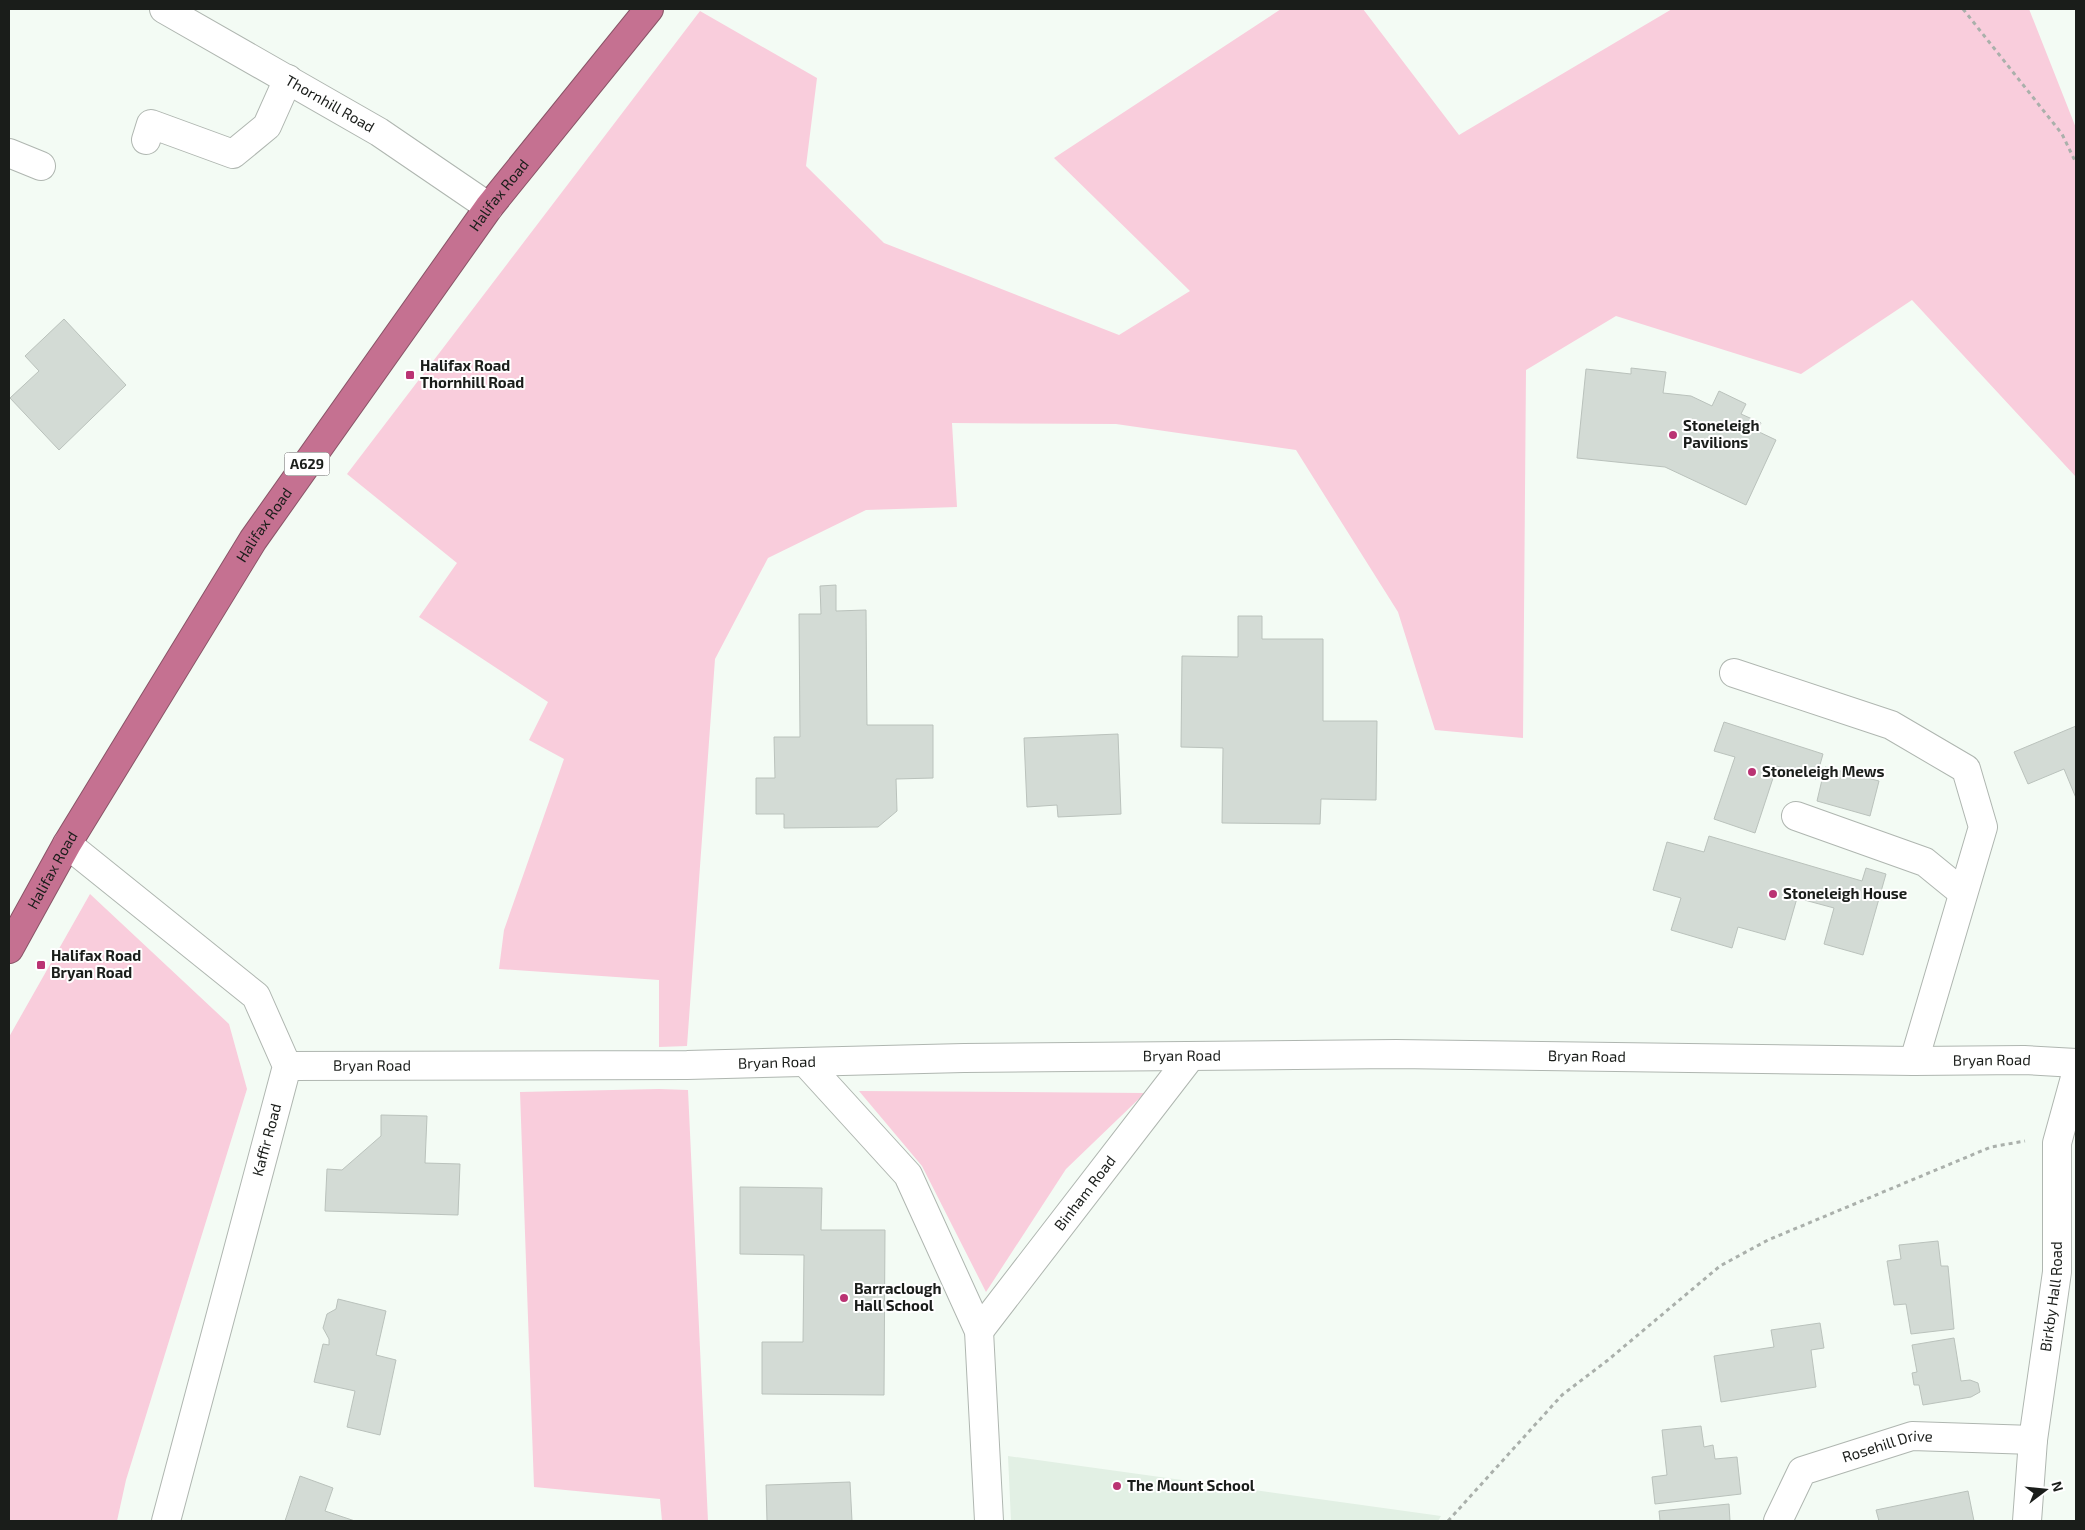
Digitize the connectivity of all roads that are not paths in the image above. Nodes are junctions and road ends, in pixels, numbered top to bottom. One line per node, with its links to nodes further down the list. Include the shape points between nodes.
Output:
1 (164, 9): 3 (street, Thornhill Road)
2 (650, 9): 7 (highway, Halifax Road / A629)
3 (288, 79): 4 (street, via 267,126 233,154 151,124); 7 (street, Thornhill Road, via 380,132)
4 (146, 140)
5 (9, 153): 6 (street)
6 (41, 166)
7 (489, 207): 10 (highway, Halifax Road / A629, via 253,540)
8 (1734, 673): 11 (street, via 1891,725 1966,769 1983,827)
9 (1796, 816): 11 (street, via 1925,862)
10 (67, 844): 12 (highway, Halifax Road / A629); 17 (street, via 256,996)
11 (1963, 893): 14 (street)
12 (11, 937)
13 (1191, 1056): 14 (street, Bryan Road, via 1396,1054); 15 (street, Bryan Road); 20 (street, Binham Road)
14 (1914, 1061): 16 (street, Bryan Road)
15 (806, 1062): 17 (street, Bryan Road); 20 (street, via 908,1174)
16 (2076, 1063)
17 (287, 1066): 22 (street, Kaffir Road)
18 (2076, 1074): 19 (street, Birkby Hall Road, via 2057,1143)
19 (2067, 1274): 21 (street, Birkby Hall Road)
20 (979, 1331): 23 (street)
21 (2033, 1440): 24 (street, Rosehill Drive, via 1912,1436 1802,1471); 25 (street, Birkby Hall Road)
22 (166, 1521)
23 (989, 1521)
24 (1778, 1521)
25 (2027, 1521)

